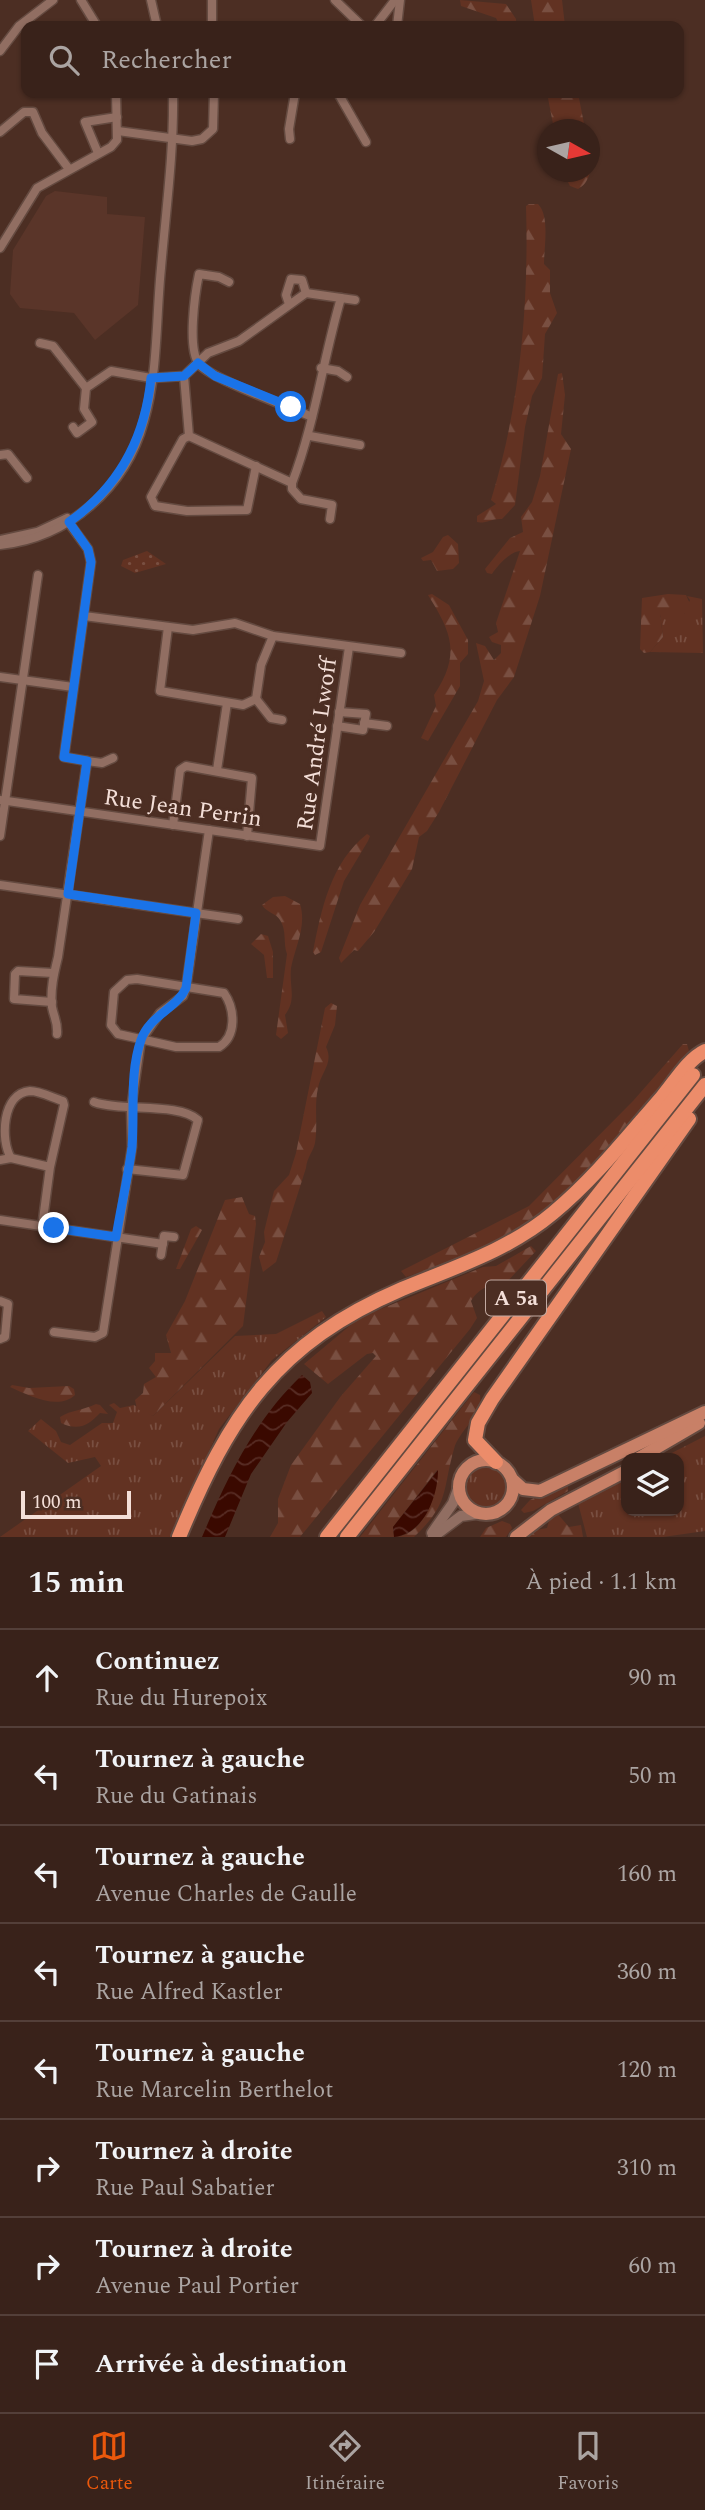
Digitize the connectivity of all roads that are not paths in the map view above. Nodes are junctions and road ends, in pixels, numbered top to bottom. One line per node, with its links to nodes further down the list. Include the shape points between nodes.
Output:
1 (52, 0): 8 (street)
2 (81, 0): 9 (street)
3 (151, 0): 10 (street)
4 (212, 0): 11 (street)
5 (335, 0): 12 (street)
6 (398, 0): 7 (street); 15 (street)
7 (382, 18): 13 (street); 14 (street)
8 (25, 21)
9 (94, 21)
10 (156, 21)
11 (212, 21)
12 (357, 21)
13 (379, 21)
14 (388, 21)
15 (397, 21)
16 (21, 24): 17 (street)
17 (0, 51)
18 (116, 98): 23 (street)
19 (173, 98): 26 (street)
20 (214, 98): 26 (street, via 212,129 198,141)
21 (294, 98): 27 (street)
22 (341, 98): 28 (street)
23 (117, 117): 24 (street); 29 (street, via 85,122)
24 (118, 131): 26 (street); 29 (street, via 111,147)
25 (0, 132): 30 (street, via 24,112 33,112 42,133)
26 (173, 138): 42 (street)
27 (290, 139)
28 (366, 142)
29 (98, 153): 30 (street)
30 (69, 169): 31 (street, via 37,188)
31 (0, 248)
32 (229, 282): 38 (street, via 199,274 194,319)
33 (306, 293): 34 (street); 36 (street); 36 (street, via 302,280 291,279 286,295)
34 (341, 298): 35 (street); 39 (street)
35 (355, 300)
36 (289, 304): 38 (street, via 239,341 208,353)
37 (40, 343): 43 (street, via 52,346)
38 (198, 363): 40 (street); 44 (street, via 215,376)
39 (321, 368): 41 (street); 44 (street)
40 (184, 376): 42 (street); 46 (street)
41 (346, 377)
42 (151, 378): 43 (street, via 111,371); 54 (street, via 142,430 116,478)
43 (86, 388): 45 (street, via 84,409 92,422 77,433)
44 (312, 416): 47 (street)
45 (73, 427)
46 (189, 436): 50 (street); 50 (street, via 183,439 151,497 155,506 187,511 247,510)
47 (310, 436): 48 (street); 52 (street)
48 (360, 445)
49 (0, 455): 51 (street, via 8,454)
50 (256, 466): 52 (street)
51 (27, 478)
52 (292, 482): 53 (street, via 301,499 332,505)
53 (330, 519)
54 (67, 520): 55 (street); 56 (street, via 21,543); 58 (street, via 88,549 91,562)
55 (0, 540)
56 (0, 545)
57 (38, 575): 64 (street)
58 (85, 616): 59 (street); 65 (street)
59 (168, 627): 60 (street, via 193,630 234,623); 67 (street, via 160,691)
60 (273, 636): 61 (street); 66 (street, via 261,665)
61 (349, 647): 62 (street); 68 (street, Rue André Lwoff)
62 (401, 653)
63 (0, 677): 64 (street)
64 (23, 680): 65 (street); 76 (street)
65 (73, 687): 74 (street, via 64,757)
66 (256, 699): 67 (street, via 243,705); 69 (street, via 271,718)
67 (227, 703): 75 (street)
68 (339, 712): 70 (street, via 366,714); 71 (street, Rue André Lwoff)
69 (282, 720)
70 (364, 723): 71 (street, via 363,730); 72 (street)
71 (337, 726): 82 (street, Rue André Lwoff)
72 (387, 726)
73 (113, 758): 74 (street, via 102,763)
74 (87, 761): 77 (street)
75 (217, 770): 78 (street, via 182,767); 81 (street, via 252,778)
76 (3, 800): 77 (street, Rue Jean Perrin); 80 (street)
77 (79, 812): 78 (street, Rue Jean Perrin); 84 (street)
78 (173, 825): 79 (street, Rue Jean Perrin)
79 (209, 830): 81 (street, Rue Jean Perrin); 85 (street)
80 (0, 836)
81 (247, 836): 82 (street, Rue Jean Perrin)
82 (320, 846)
83 (0, 884): 84 (street)
84 (68, 894): 85 (street); 87 (street)
85 (196, 913): 86 (street); 88 (street)
86 (238, 919)
87 (53, 973): 89 (street); 89 (street, via 15,974 14,999)
88 (186, 988): 91 (street); 91 (street, via 137,979 119,985 112,1002 111,1025 118,1034); 91 (street, via 217,990 229,1001 233,1017 225,1044 219,1048 176,1047)
89 (51, 1002): 90 (street, via 58,1020)
90 (57, 1034)
91 (141, 1040): 96 (street)
92 (705, 1051): 122 (highway, via 597,1172 550,1216 497,1250 347,1315 300,1349 239,1415)
93 (705, 1060): 123 (highway, A 5a)
94 (704, 1086): 115 (highway, via 699,1104 478,1423 475,1440); 124 (highway, A 5a)
95 (94, 1102): 96 (street)
96 (131, 1109): 100 (street, via 132,1147); 100 (street, via 194,1116 199,1124 183,1175)
97 (13, 1159): 98 (street); 99 (street); 99 (street, via 3,1136 5,1121 13,1100 35,1092 64,1105)
98 (0, 1160)
99 (50, 1167): 102 (street)
100 (127, 1169): 103 (street)
101 (0, 1220): 102 (street)
102 (42, 1227): 103 (street)
103 (116, 1237): 105 (street); 108 (street, via 103,1333 95,1338)
104 (174, 1237): 105 (street, via 164,1236)
105 (163, 1244): 106 (street)
106 (161, 1255)
107 (0, 1300): 109 (street, via 9,1309 5,1338)
108 (54, 1332)
109 (0, 1339)
110 (705, 1412): 118 (main road, via 540,1491 523,1489)
111 (705, 1419): 113 (main road)
112 (705, 1428): 114 (main road)
113 (647, 1453)
114 (659, 1453)
115 (496, 1462): 118 (main road); 120 (main road, via 472,1463)
116 (621, 1470): 119 (main road)
117 (621, 1474): 119 (main road)
118 (512, 1479): 121 (main road, via 506,1506)
119 (599, 1485): 126 (main road, via 551,1510)
120 (458, 1489): 121 (main road, via 466,1506); 125 (street)
121 (483, 1513): 125 (street, via 461,1516)
122 (179, 1537)
123 (327, 1537)
124 (347, 1537)
125 (431, 1537)
126 (516, 1537)

